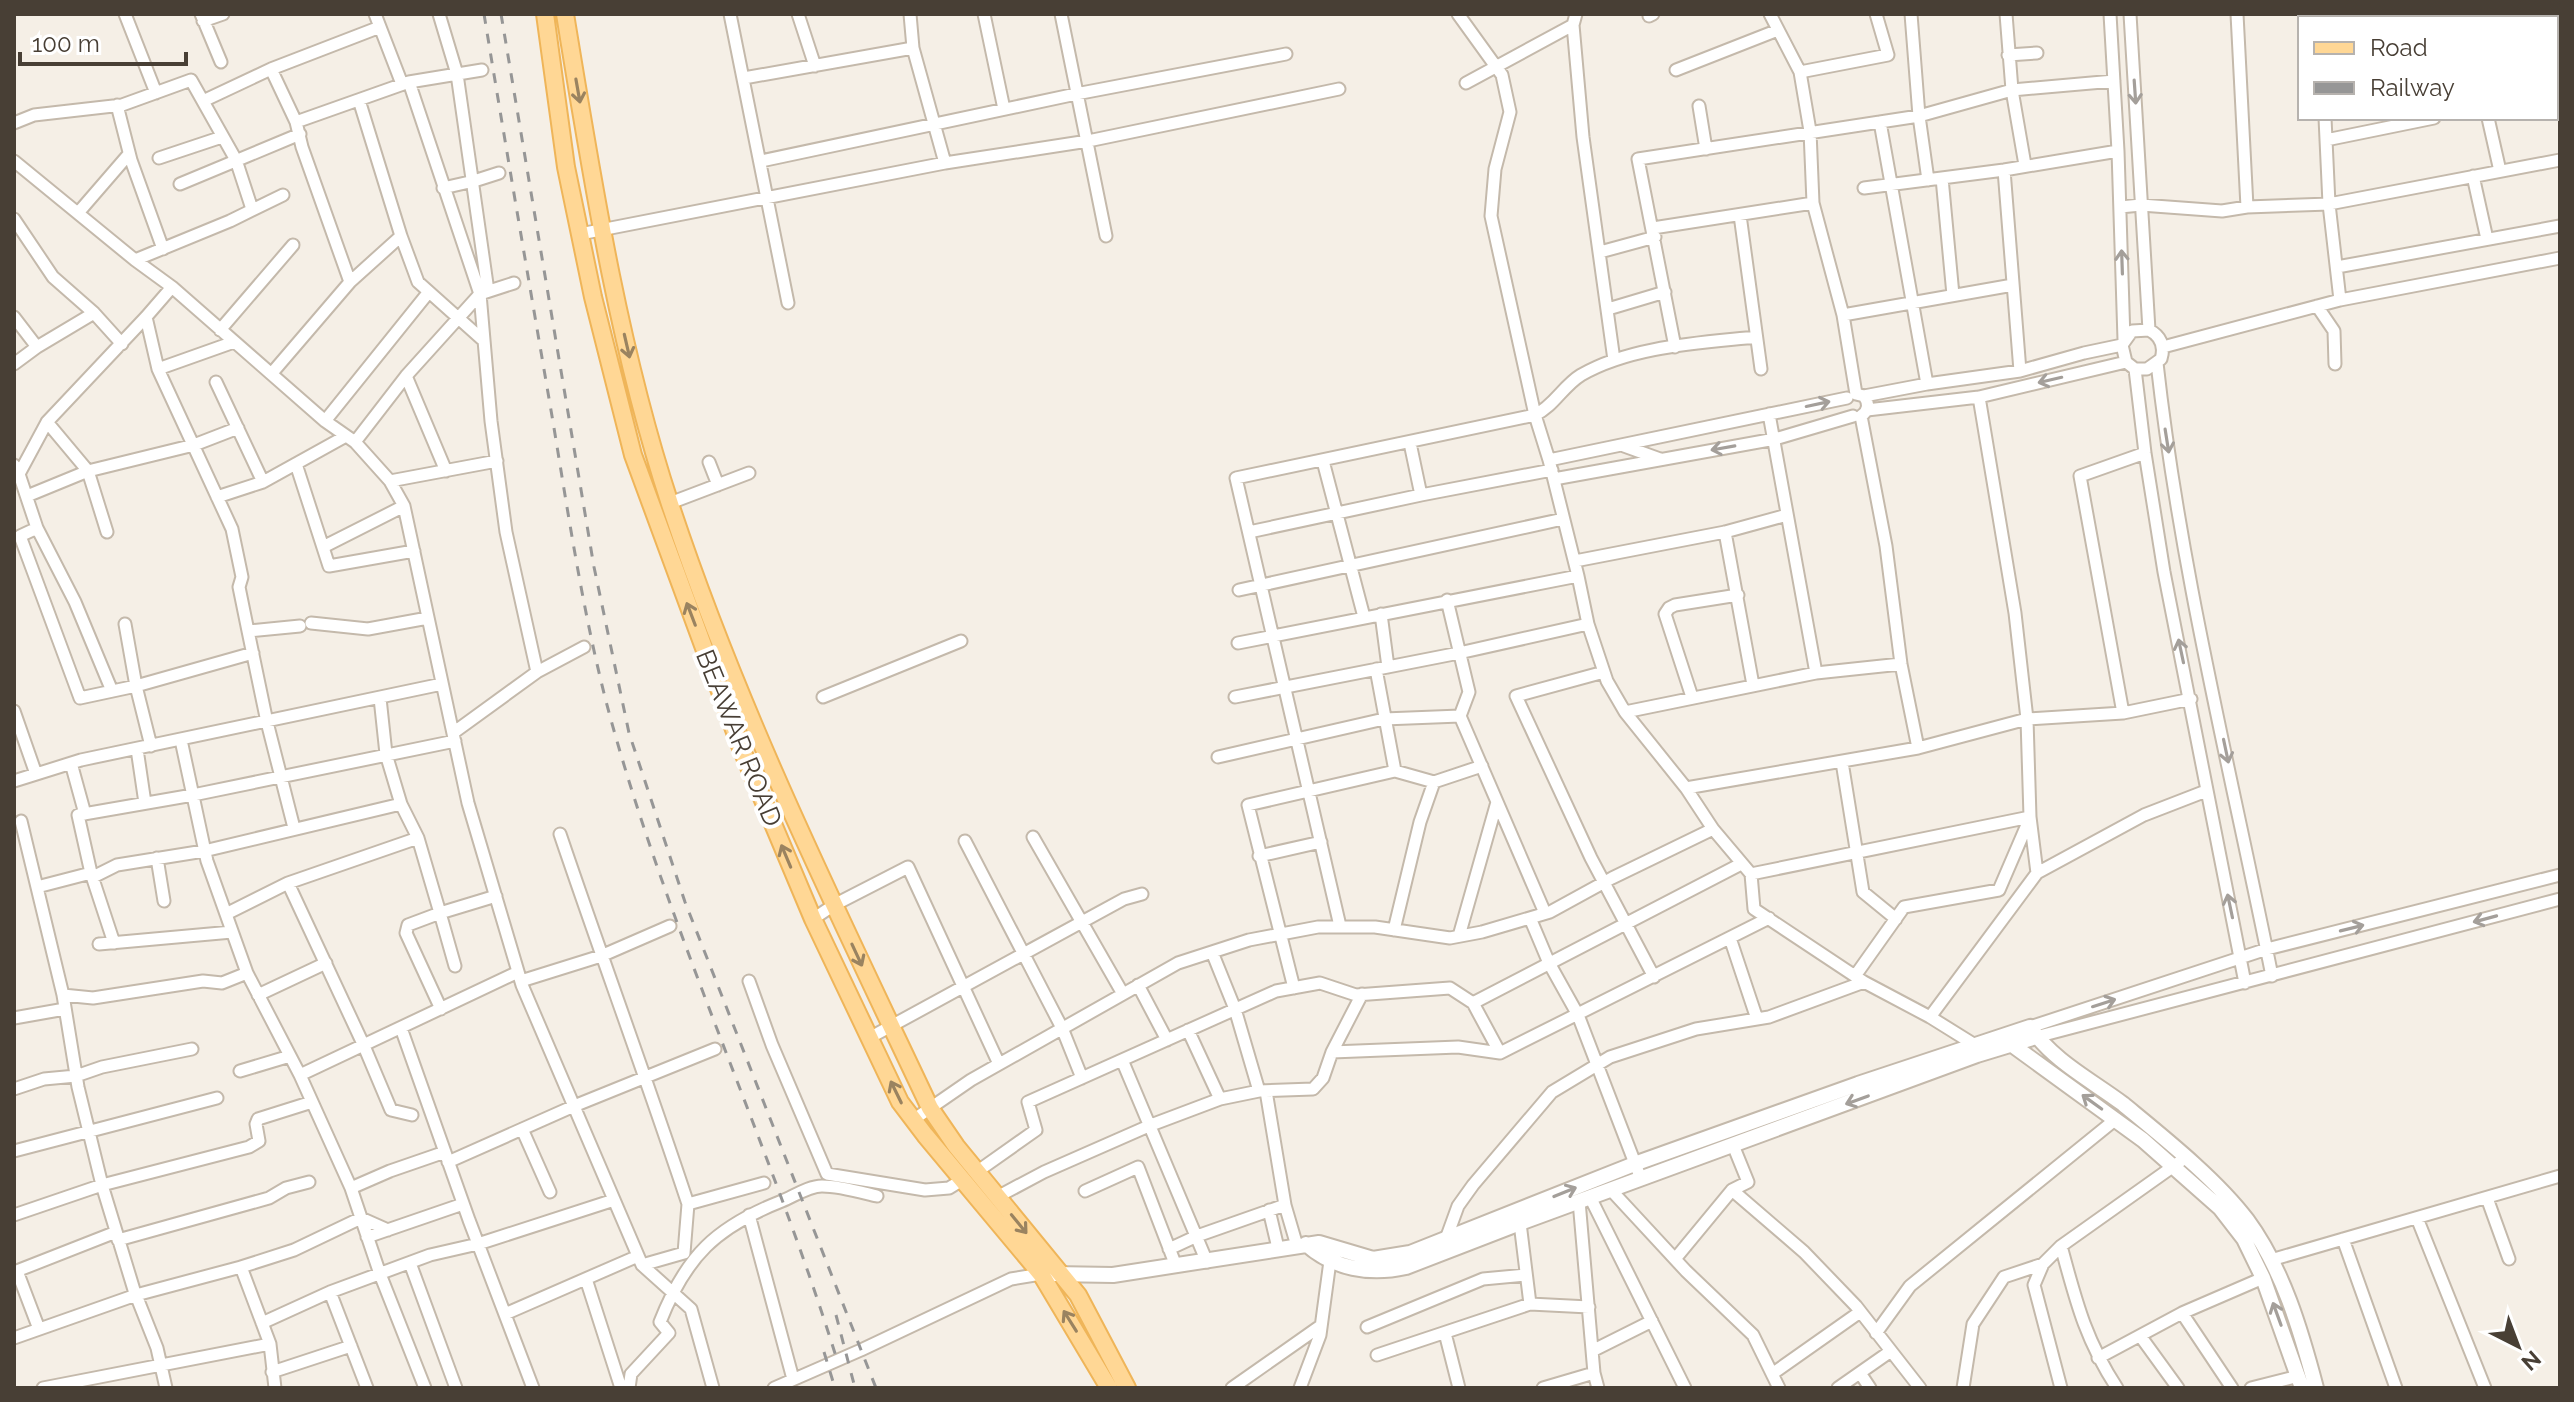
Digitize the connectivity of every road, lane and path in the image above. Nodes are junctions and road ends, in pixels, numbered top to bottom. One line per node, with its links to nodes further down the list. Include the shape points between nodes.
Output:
1 (125, 14): 44 (street)
2 (223, 14): 22 (street)
3 (375, 14): 24 (street)
4 (439, 14): 37 (street)
5 (545, 14): 100 (main road, BEAWAR ROAD)
6 (565, 14): 98 (main road, BEAWAR ROAD, one-way to 98)
7 (730, 14): 38 (street)
8 (798, 14): 32 (street)
9 (910, 14): 26 (street)
10 (984, 14): 50 (street)
11 (1061, 14): 45 (street)
12 (1458, 14): 31 (street)
13 (1770, 14): 25 (street)
14 (1876, 14): 36 (street, via 1888,55)
15 (1911, 14): 51 (street)
16 (2006, 14): 29 (street)
17 (2110, 14): 39 (street)
18 (2130, 14): 90 (street, one-way to 90)
19 (2237, 14): 92 (street)
20 (2367, 16): 21 (street)
21 (2403, 16)
22 (202, 18): 30 (street)
23 (1574, 20): 31 (street); 106 (street, via 1583,137)
24 (380, 27): 33 (street); 40 (street)
25 (1778, 30): 35 (street); 36 (street)
26 (913, 48): 32 (street); 58 (street)
27 (2037, 53): 29 (street)
28 (1286, 54): 45 (street)
29 (2008, 55): 43 (street)
30 (221, 62)
31 (1495, 65): 41 (street); 154 (street, via 1506,85 1510,112 1495,169 1491,216)
32 (815, 66): 38 (street)
33 (271, 69): 47 (street); 59 (street)
34 (482, 70): 37 (street)
35 (1676, 70)
36 (1800, 72): 60 (street)
37 (457, 74): 40 (street); 81 (street)
38 (744, 78): 72 (street)
39 (2114, 81): 43 (street); 66 (street)
40 (405, 83): 46 (street); 84 (street)
41 (1466, 83)
42 (1339, 89): 64 (street)
43 (2012, 90): 51 (street); 74 (street)
44 (156, 93): 47 (street, via 191,80); 48 (street)
45 (1076, 94): 50 (street); 64 (street)
46 (359, 100): 59 (street); 101 (street)
47 (203, 101): 62 (street)
48 (117, 105): 57 (street, via 34,115); 67 (street)
49 (1699, 106): 65 (street)
50 (1004, 109): 58 (street)
51 (1919, 116): 56 (street); 80 (street)
52 (2325, 120): 63 (street)
53 (2368, 120): 61 (street)
54 (2488, 120): 76 (street)
55 (2408, 121): 61 (street)
56 (1880, 122): 60 (street); 83 (street)
57 (14, 123)
58 (936, 124): 72 (street); 73 (street)
59 (298, 128): 69 (street); 110 (street)
60 (1810, 131): 65 (street); 88 (street)
61 (2368, 131): 63 (street)
62 (222, 137): 68 (street); 69 (street)
63 (2326, 140): 89 (street)
64 (1088, 141): 73 (street); 102 (street)
65 (1706, 149): 99 (street, via 1638,159)
66 (2118, 151): 74 (street); 91 (street)
67 (129, 154): 94 (street); 105 (street)
68 (159, 158)
69 (236, 160): 82 (street); 93 (street)
70 (2560, 160): 76 (street)
71 (14, 161): 94 (street)
72 (761, 161): 87 (street)
73 (945, 163): 87 (street)
74 (2025, 165): 75 (street)
75 (2004, 170): 79 (street); 112 (street)
76 (2500, 171): 78 (street)
77 (499, 173): 81 (street)
78 (2473, 176): 89 (street); 103 (street)
79 (1942, 178): 80 (street); 117 (street)
80 (1928, 180): 83 (street)
81 (474, 181): 84 (street); 114 (street)
82 (180, 184)
83 (1891, 185): 85 (street); 119 (street)
84 (443, 188): 114 (street)
85 (1864, 188)
86 (283, 195): 93 (street)
87 (766, 198): 98 (street); 120 (street)
88 (1813, 203): 95 (street); 124 (street)
89 (2329, 204): 92 (street); 109 (street)
90 (2141, 205): 91 (street); 92 (street, via 2222,211); 129 (street)
91 (2120, 207): 133 (street, one-way to 91)
92 (2247, 207)
93 (252, 209): 105 (street)
94 (78, 213): 108 (street)
95 (1740, 215): 99 (street); 130 (street)
96 (14, 219): 123 (street, via 53,277)
97 (2560, 226): 103 (street)
98 (603, 230): 100 (street); 180 (main road, BEAWAR ROAD, one-way to 180, via 637,390)
99 (1654, 232): 106 (street); 115 (street)
100 (580, 234): 192 (main road, BEAWAR ROAD, via 633,455)
101 (401, 236): 110 (street); 116 (street, via 418,282)
102 (1106, 236)
103 (2487, 239): 109 (street)
104 (293, 245): 128 (street)
105 (163, 249): 108 (street)
106 (1600, 252): 122 (street)
107 (2560, 258): 118 (street)
108 (135, 260): 113 (street)
109 (2337, 267): 118 (street)
110 (350, 282): 146 (street)
111 (514, 283): 114 (street)
112 (2013, 285): 117 (street); 145 (street)
113 (172, 287): 126 (street); 128 (street)
114 (484, 292): 127 (street); 131 (street)
115 (1665, 292): 122 (street); 136 (street)
116 (428, 293): 127 (street); 155 (street)
117 (1953, 295): 119 (street)
118 (2340, 300): 121 (street)
119 (1912, 302): 124 (street); 149 (street)
120 (788, 303)
121 (2317, 306): 137 (street); 141 (street, via 2334,331)
122 (1608, 309): 138 (street)
123 (94, 313): 134 (street); 135 (street)
124 (1843, 315): 150 (street)
125 (14, 317): 135 (street)
126 (146, 317): 134 (street); 143 (street)
127 (459, 318): 131 (street); 147 (street)
128 (220, 330): 132 (street)
129 (2149, 330): 133 (street, via 2132,331); 137 (street)
130 (1756, 337): 136 (street); 144 (street)
131 (484, 341): 165 (street)
132 (234, 342): 143 (street); 146 (street)
133 (2123, 343): 142 (street); 145 (street)
134 (122, 344): 156 (street)
135 (37, 347): 140 (street)
136 (1675, 347): 138 (street)
137 (2163, 347): 139 (street)
138 (1614, 360): 154 (street, via 1574,380)
139 (2157, 363): 142 (street, via 2147,369); 303 (street, one-way to 303, via 2193,599)
140 (14, 364)
141 (2335, 364)
142 (2131, 366): 151 (street, one-way to 151); 163 (street)
143 (158, 369): 161 (street)
144 (1761, 369)
145 (2020, 371): 149 (street)
146 (272, 373): 155 (street)
147 (406, 376): 158 (street); 172 (street)
148 (216, 382): 157 (street)
149 (1927, 384): 150 (street)
150 (1856, 396): 152 (street, one-way to 150); 153 (street, via 1867,400); 153 (street, via 1845,406)
151 (1979, 397): 153 (street); 233 (street, via 2010,574)
152 (1769, 414): 159 (street); 162 (street)
153 (1860, 414): 159 (street); 213 (street, via 1886,546)
154 (1535, 415): 160 (street); 170 (street)
155 (325, 421): 158 (street)
156 (47, 422): 169 (street); 171 (street)
157 (238, 428): 161 (street); 175 (street)
158 (350, 439): 168 (street); 174 (street)
159 (1775, 439): 164 (street, one-way to 164); 183 (street)
160 (1410, 443): 166 (street); 177 (street)
161 (194, 445): 171 (street); 179 (street)
162 (1622, 445): 164 (street); 170 (street)
163 (2145, 453): 227 (street, one-way to 163); 230 (street, via 2080,476)
164 (1660, 460): 170 (street)
165 (497, 461): 172 (street); 215 (street, via 506,532)
166 (1323, 461): 182 (street); 187 (street, via 1236,478)
167 (709, 462): 176 (street)
168 (296, 464): 175 (street); 191 (street)
169 (17, 470): 178 (street)
170 (1552, 470): 177 (street); 184 (street)
171 (88, 471): 178 (street); 186 (street)
172 (446, 471): 174 (street)
173 (749, 473): 176 (street)
174 (390, 481): 181 (street)
175 (263, 482): 179 (street)
176 (718, 485): 180 (street)
177 (1421, 495): 182 (street)
178 (27, 496): 185 (street)
179 (217, 497): 206 (street, via 232,529)
180 (670, 503): 190 (main road, BEAWAR ROAD)
181 (404, 506): 191 (street); 193 (street)
182 (1336, 514): 187 (street); 195 (street)
183 (1787, 515): 188 (street); 217 (street)
184 (1563, 519): 194 (street); 195 (street)
185 (37, 528): 189 (street); 222 (street)
186 (107, 532)
187 (1249, 532): 197 (street)
188 (1725, 532): 194 (street); 199 (street)
189 (17, 538): 222 (street, via 80,698)
190 (684, 544): 192 (main road); 284 (main road, BEAWAR ROAD, via 751,719)
191 (323, 547): 193 (street, via 329,566)
192 (666, 550): 290 (main road, BEAWAR ROAD, one-way to 192)
193 (414, 551): 203 (street)
194 (1575, 561): 196 (street)
195 (1350, 566): 197 (street); 202 (street)
196 (1578, 576): 200 (street); 205 (street)
197 (1261, 585): 198 (street); 207 (street)
198 (1239, 590)
199 (1738, 595): 219 (street); 225 (street, via 1675,605 1665,614)
200 (1447, 600): 201 (street); 212 (street)
201 (1381, 614): 202 (street); 214 (street)
202 (1364, 617): 207 (street)
203 (428, 618): 206 (street, via 368,629 306,624); 218 (street)
204 (125, 624): 220 (street)
205 (1588, 624): 212 (street); 216 (street)
206 (248, 631): 211 (street)
207 (1273, 636): 209 (street); 221 (street)
208 (961, 641): 223 (street)
209 (1238, 643)
210 (584, 647): 215 (street)
211 (253, 653): 220 (street); 234 (street)
212 (1459, 653): 214 (street); 231 (street, via 1469,692)
213 (1901, 664): 217 (street); 239 (street)
214 (1382, 668): 221 (street); 232 (street)
215 (537, 672): 235 (street)
216 (1604, 672): 229 (street); 278 (street, via 1516,696)
217 (1816, 673): 219 (street)
218 (442, 684): 226 (street); 235 (street)
219 (1753, 685): 225 (street)
220 (136, 686): 222 (street); 238 (street)
221 (1285, 687): 224 (street); 236 (street)
222 (112, 691)
223 (823, 697)
224 (1235, 697)
225 (1692, 697): 229 (street)
226 (380, 698): 234 (street); 241 (street)
227 (2191, 699): 230 (street); 253 (street)
228 (14, 711): 247 (street)
229 (1625, 712): 251 (street)
230 (2123, 713): 233 (street)
231 (1460, 716): 232 (street); 245 (street)
232 (1384, 719): 236 (street); 246 (street)
233 (2027, 719): 239 (street); 259 (street)
234 (267, 722): 237 (street); 248 (street)
235 (454, 737): 241 (street); 281 (street)
236 (1298, 739): 242 (street); 252 (street)
237 (181, 740): 238 (street); 254 (street)
238 (151, 746): 240 (street)
239 (1918, 748): 243 (street)
240 (137, 749): 244 (street); 256 (street)
241 (386, 754): 248 (street); 257 (street)
242 (1218, 757)
243 (1842, 762): 251 (street); 269 (street)
244 (71, 763): 247 (street); 258 (street)
245 (1482, 766): 250 (street); 255 (street)
246 (1395, 771): 250 (street); 252 (street)
247 (36, 774): 249 (street)
248 (281, 777): 254 (street); 261 (street)
249 (14, 781)
250 (1434, 782): 296 (street)
251 (1686, 788): 262 (street)
252 (1309, 791): 267 (street); 270 (street, via 1248,805)
253 (2206, 791): 273 (street, via 2144,815); 307 (street, one-way to 253)
254 (193, 795): 256 (street); 268 (street)
255 (1497, 801): 286 (street); 299 (street)
256 (145, 803): 258 (street)
257 (401, 804): 261 (street); 265 (street)
258 (85, 814): 275 (street, via 78,815)
259 (2030, 817): 269 (street); 273 (street); 291 (street, via 1999,890 1904,907)
260 (21, 821): 279 (street)
261 (294, 828): 268 (street)
262 (1713, 829): 272 (street); 278 (street)
263 (560, 834): 306 (street)
264 (1033, 837): 292 (street)
265 (418, 838): 277 (street); 285 (street)
266 (965, 841): 305 (street)
267 (1321, 842): 270 (street); 295 (street)
268 (204, 851): 271 (street); 287 (street)
269 (1857, 852): 274 (street); 291 (street, via 1863,892)
270 (1259, 856): 298 (street)
271 (157, 858): 275 (street); 283 (street)
272 (1741, 864): 274 (street); 293 (street)
273 (2037, 873): 330 (street)
274 (1751, 874): 289 (street, via 1754,909)
275 (92, 875): 279 (street); 301 (street)
276 (2560, 875): 303 (street, one-way to 276)
277 (288, 883): 287 (street); 308 (street)
278 (1604, 883): 286 (street); 293 (street)
279 (37, 887): 323 (street)
280 (1142, 894): 292 (street)
281 (496, 896): 285 (street); 312 (street)
282 (2560, 899): 313 (street, one-way to 313)
283 (164, 901)
284 (834, 905): 290 (street); 319 (street, via 908,867); 333 (main road, BEAWAR ROAD, one-way to 333)
285 (440, 913): 310 (street); 327 (street, via 413,922 406,933)
286 (1545, 913): 288 (street)
287 (226, 914): 297 (street)
288 (1530, 918): 299 (street); 309 (street)
289 (1769, 918): 300 (street); 315 (street)
290 (813, 919): 338 (main road, BEAWAR ROAD)
291 (1896, 919): 315 (street)
292 (1081, 922): 305 (street); 321 (street)
293 (1625, 924): 309 (street); 314 (street)
294 (670, 926): 306 (street)
295 (1340, 926): 296 (street); 298 (street)
296 (1394, 930): 299 (street)
297 (232, 932): 301 (street); 311 (street)
298 (1282, 934): 304 (street); 320 (street)
299 (1459, 936)
300 (1730, 938): 314 (street); 332 (street)
301 (114, 943): 302 (street)
302 (99, 944)
303 (2267, 949): 307 (street); 313 (street)
304 (1212, 952): 318 (street); 328 (street)
305 (1024, 954): 319 (street); 335 (street)
306 (601, 956): 312 (street); 354 (street)
307 (2241, 958): 317 (street); 337 (street, one-way to 307)
308 (326, 963): 324 (street); 342 (street)
309 (1549, 963): 325 (street); 329 (street)
310 (455, 966)
311 (247, 973): 323 (street, via 222,983 203,981 93,998); 324 (street)
312 (520, 976): 327 (street); 361 (street)
313 (2272, 976): 317 (street)
314 (1654, 977): 329 (street)
315 (1860, 979): 330 (street); 332 (street)
316 (749, 981): 377 (street, via 827,1174 925,1190 949,1188)
317 (2245, 983): 337 (street)
318 (1138, 985): 321 (street); 339 (street)
319 (963, 986): 333 (street); 349 (street)
320 (1294, 988): 322 (street, via 1320,983); 328 (street)
321 (1123, 994): 335 (street)
322 (1362, 994): 325 (street, via 1450,988); 345 (street)
323 (63, 995): 326 (street)
324 (258, 995): 347 (street)
325 (1473, 1003): 346 (street)
326 (65, 1009): 331 (street); 353 (street)
327 (441, 1009): 334 (street)
328 (1235, 1009): 336 (street); 357 (street)
329 (1578, 1015): 346 (street); 350 (street)
330 (1930, 1017): 341 (street)
331 (14, 1018)
332 (1757, 1019): 350 (street, via 1696,1029)
333 (891, 1026): 338 (street); 362 (main road, BEAWAR ROAD)
334 (401, 1028): 342 (street); 371 (street)
335 (1062, 1028): 349 (street); 355 (street)
336 (1188, 1030): 339 (street); 359 (street)
337 (2033, 1032): 340 (street); 373 (street, via 2121,1103)
338 (871, 1037): 365 (main road, BEAWAR ROAD, one-way to 338)
339 (1167, 1040): 348 (street)
340 (2008, 1040): 341 (street); 364 (street, one-way to 340); 369 (street, one-way to 369)
341 (1975, 1045): 372 (street)
342 (364, 1046): 352 (street); 363 (street, via 391,1110)
343 (192, 1049): 353 (street)
344 (715, 1049): 354 (street)
345 (1332, 1052): 346 (street, via 1458,1047); 357 (street, via 1313,1089)
346 (1500, 1053)
347 (290, 1056): 351 (street); 352 (street)
348 (1122, 1060): 355 (street); 366 (street)
349 (999, 1064): 362 (street)
350 (1597, 1064): 372 (street); 404 (street, via 1552,1092 1506,1144 1457,1210)
351 (240, 1071)
352 (300, 1075): 360 (street)
353 (76, 1076): 356 (street); 368 (street)
354 (646, 1077): 361 (street); 392 (street)
355 (1082, 1078): 374 (street, via 1028,1102 1036,1130)
356 (14, 1089)
357 (1262, 1091): 359 (street); 393 (street)
358 (217, 1098): 368 (street)
359 (1220, 1099): 366 (street)
360 (312, 1102): 380 (street, via 258,1119 259,1141 249,1147); 381 (street)
361 (574, 1106): 367 (street); 390 (street)
362 (930, 1108): 365 (street); 374 (main road, BEAWAR ROAD)
363 (412, 1115)
364 (2116, 1119): 373 (street); 442 (street, via 1910,1286)
365 (913, 1120): 377 (main road, BEAWAR ROAD)
366 (1151, 1125): 387 (street); 402 (street)
367 (522, 1129): 371 (street); 385 (street)
368 (88, 1130): 370 (street); 380 (street)
369 (1733, 1145): 376 (street); 383 (street, via 1748,1182)
370 (14, 1151)
371 (446, 1157): 381 (street, via 390,1171); 391 (street)
372 (1637, 1163): 376 (street); 404 (street, one-way to 372)
373 (2179, 1163): 408 (street); 413 (street, via 2236,1206); 426 (street, via 2244,1239)
374 (978, 1171): 387 (main road, BEAWAR ROAD)
375 (2560, 1176): 388 (street)
376 (1641, 1179): 382 (street)
377 (962, 1180): 423 (main road, BEAWAR ROAD)
378 (309, 1182): 401 (street, via 269,1198)
379 (764, 1183): 392 (street)
380 (102, 1185): 395 (street); 401 (street)
381 (351, 1188): 397 (street)
382 (1611, 1190): 389 (street); 411 (street)
383 (1732, 1190): 411 (street); 433 (street, via 1804,1252)
384 (1085, 1191): 410 (street, via 1138,1167)
385 (550, 1192)
386 (877, 1196): 396 (street, via 819,1186)
387 (997, 1197): 424 (main road, BEAWAR ROAD, one-way to 424)
388 (2487, 1198): 398 (street); 412 (street)
389 (1584, 1199): 399 (street); 432 (street); 436 (street)
390 (614, 1200): 406 (street); 414 (street)
391 (463, 1204): 400 (street); 406 (street)
392 (688, 1204): 414 (street, via 684,1253)
393 (1285, 1205): 394 (street); 407 (street)
394 (1269, 1210): 402 (street); 409 (street)
395 (14, 1215)
396 (749, 1215): 429 (street, via 697,1254); 456 (street)
397 (361, 1218): 400 (street); 403 (street); 420 (street, via 294,1250)
398 (2417, 1218): 405 (street); 490 (street)
399 (1520, 1223): 415 (street, via 1406,1267 1375,1271); 425 (street)
400 (388, 1230): 403 (street)
401 (117, 1236): 421 (street); 430 (street)
402 (1197, 1236): 410 (street); 416 (street)
403 (367, 1237): 422 (street)
404 (1446, 1239): 407 (street, via 1382,1259 1326,1244)
405 (2343, 1239): 413 (street); 489 (street)
406 (478, 1244): 417 (street); 435 (street)
407 (1301, 1245): 409 (street); 415 (street)
408 (2061, 1246): 418 (street); 450 (street)
409 (1278, 1248): 416 (street)
410 (1169, 1249): 419 (street)
411 (1675, 1259): 455 (street, via 1753,1335)
412 (2509, 1259)
413 (2271, 1260): 488 (street)
414 (640, 1261): 427 (street); 429 (street)
415 (1330, 1261): 438 (street)
416 (1207, 1262): 419 (street)
417 (410, 1263): 422 (street); 464 (street)
418 (2043, 1264): 482 (street, via 2004,1277 1973,1324); 483 (street, via 2034,1285)
419 (1176, 1266): 424 (street, via 1113,1275)
420 (241, 1267): 430 (street); 437 (street)
421 (15, 1272): 440 (street)
422 (380, 1274): 428 (street); 463 (street)
423 (1041, 1274): 424 (street); 456 (street, via 1011,1279); 470 (main road, BEAWAR ROAD, one-way to 423)
424 (1060, 1274): 471 (main road, BEAWAR ROAD, via 1086,1309)
425 (1526, 1275): 431 (street); 439 (street, via 1483,1279)
426 (2263, 1278): 434 (street); 457 (street, one-way to 426)
427 (586, 1279): 435 (street); 466 (street)
428 (330, 1292): 437 (street); 446 (street)
429 (672, 1292): 467 (street, via 660,1322 669,1333 631,1374); 468 (street, via 691,1309)
430 (136, 1295): 440 (street); 451 (street)
431 (1530, 1304): 432 (street); 441 (street)
432 (1589, 1307): 447 (street)
433 (1860, 1312): 442 (street); 455 (street)
434 (2182, 1313): 443 (street); 486 (street)
435 (505, 1314): 465 (street)
436 (1652, 1321): 447 (street); 477 (street)
437 (262, 1323): 445 (street)
438 (1319, 1327): 472 (street); 473 (street)
439 (1367, 1327)
440 (39, 1329): 444 (street)
441 (1445, 1333): 449 (street); 474 (street)
442 (1876, 1333): 448 (street)
443 (2141, 1337): 450 (street); 485 (street)
444 (14, 1338)
445 (270, 1344): 451 (street); 452 (street)
446 (351, 1346): 452 (street); 462 (street)
447 (1594, 1350): 453 (street)
448 (1891, 1351): 454 (street); 481 (street)
449 (1377, 1355)
450 (2098, 1358): 484 (street)
451 (161, 1365): 458 (street); 460 (street)
452 (272, 1372): 461 (street)
453 (1594, 1373): 475 (street); 476 (street)
454 (1860, 1373): 479 (street); 480 (street)
455 (1772, 1374): 478 (street)
456 (793, 1379): 469 (street)
457 (2301, 1382): 487 (street)
458 (69, 1386): 459 (street)
459 (43, 1388)
460 (166, 1388)
461 (275, 1388)
462 (367, 1388)
463 (425, 1388)
464 (456, 1388)
465 (533, 1388)
466 (621, 1388)
467 (629, 1388)
468 (713, 1388)
469 (774, 1388)
470 (1109, 1388)
471 (1127, 1388)
472 (1232, 1388)
473 (1300, 1388)
474 (1459, 1388)
475 (1543, 1388)
476 (1598, 1388)
477 (1685, 1388)
478 (1779, 1388)
479 (1838, 1388)
480 (1870, 1388)
481 (1920, 1388)
482 (1963, 1388)
483 (2061, 1388)
484 (2117, 1388)
485 (2178, 1388)
486 (2232, 1388)
487 (2251, 1388)
488 (2316, 1388)
489 (2396, 1388)
490 (2485, 1388)

